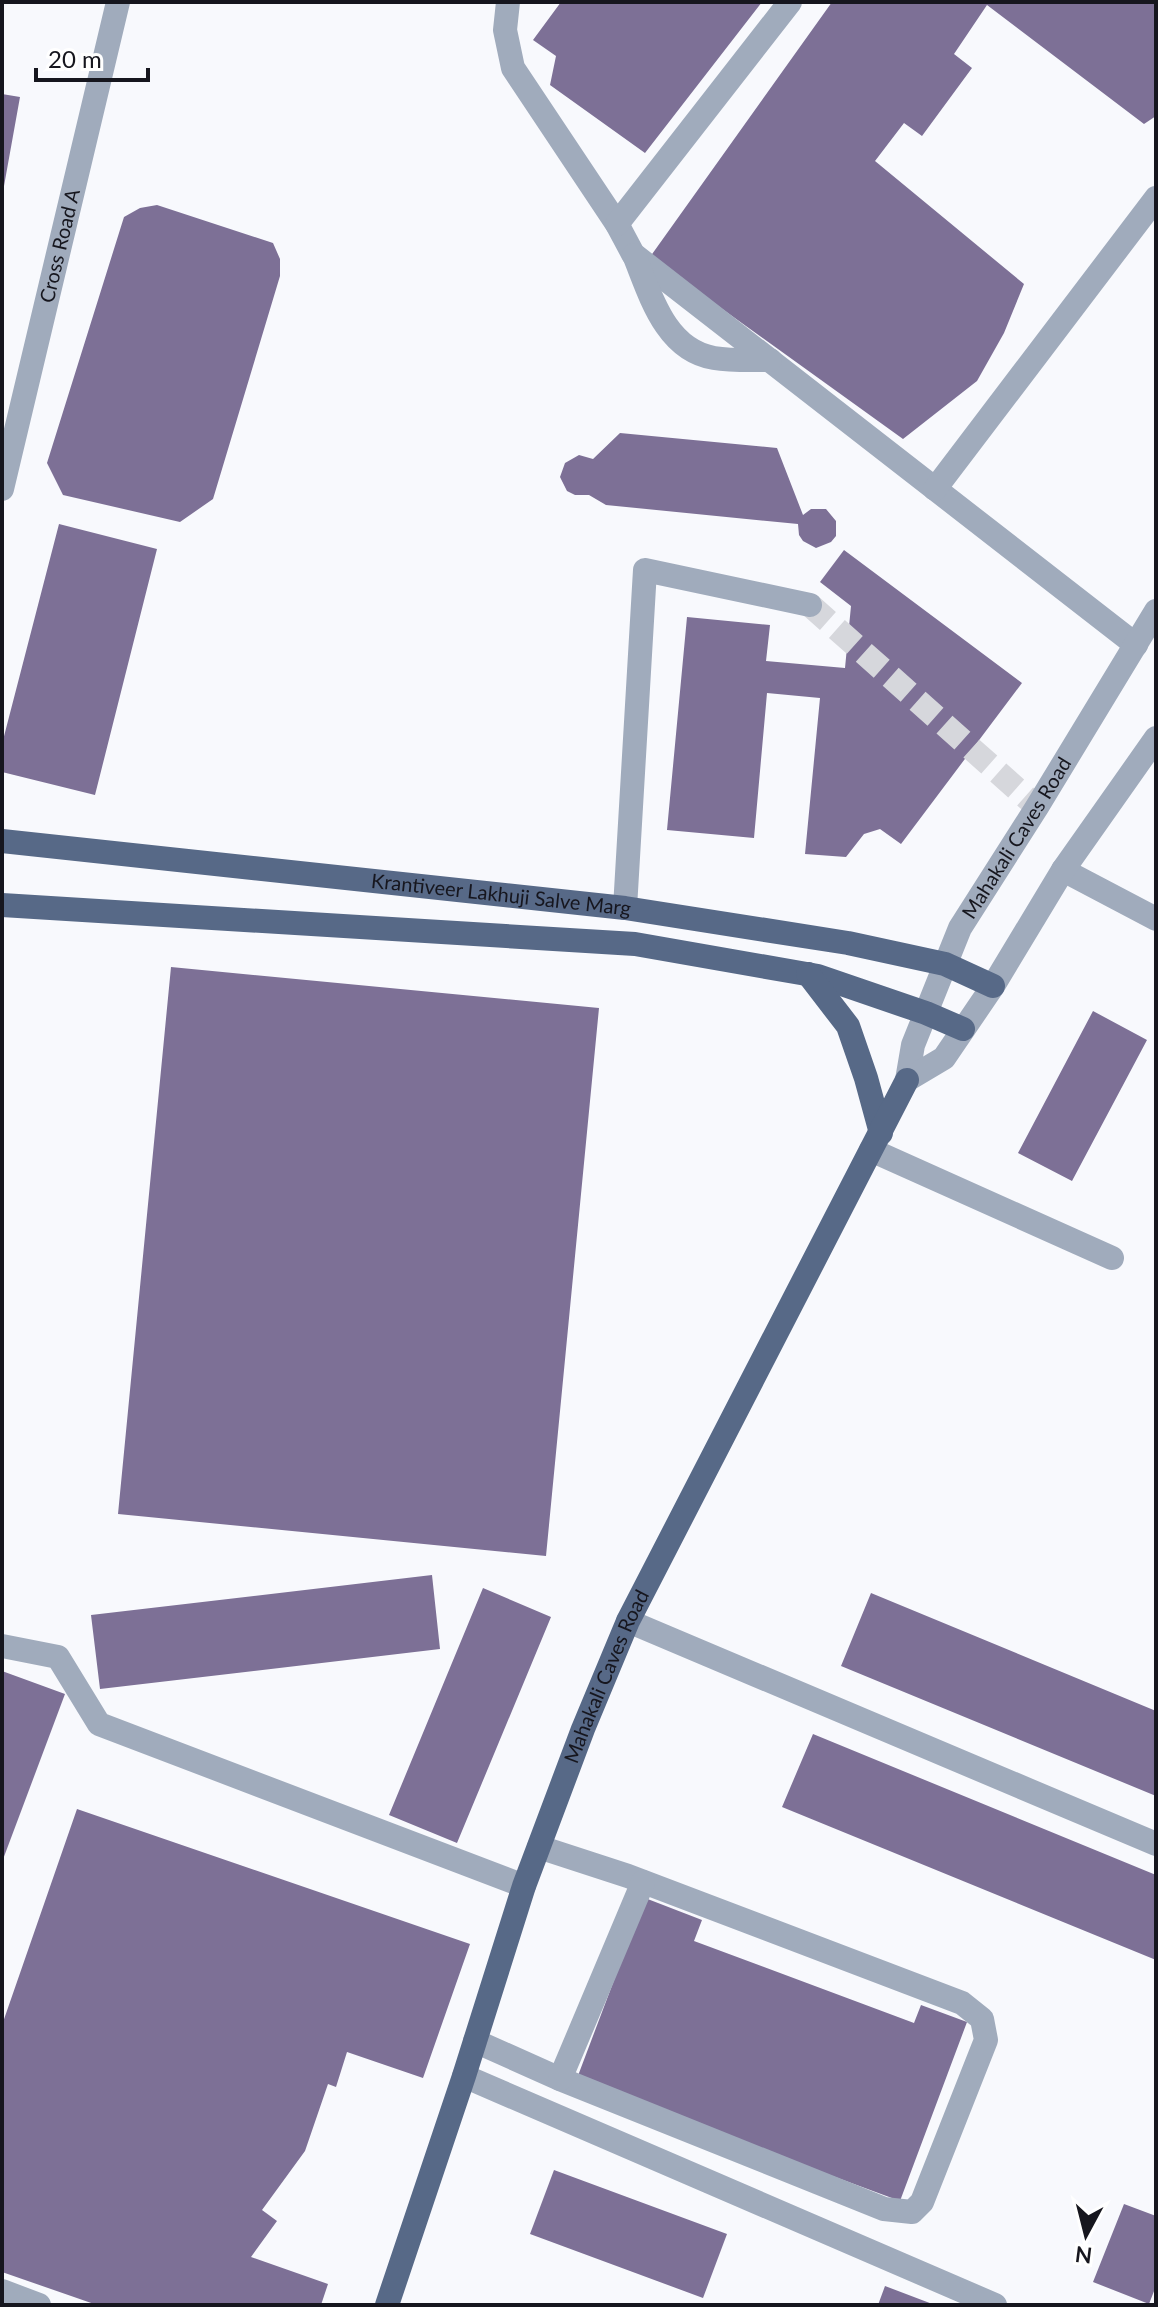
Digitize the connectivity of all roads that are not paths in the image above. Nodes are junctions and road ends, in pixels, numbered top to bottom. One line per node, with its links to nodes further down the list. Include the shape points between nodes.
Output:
1 (118, 2): 8 (street, Cross Road A)
2 (508, 2): 5 (street, via 505,30 513,68)
3 (790, 2): 5 (street)
4 (1156, 198): 9 (street)
5 (617, 224): 6 (street)
6 (633, 254): 7 (street); 7 (street, via 660,318 679,340 714,358)
7 (770, 360): 9 (street)
8 (2, 489)
9 (935, 489): 12 (street)
10 (810, 605): 17 (street, via 645,570)
11 (1156, 611): 12 (street, Mahakali Caves Road)
12 (1136, 645): 19 (street, Mahakali Caves Road, via 960,928)
13 (1156, 738): 15 (street)
14 (2, 841): 17 (main road, Krantiveer Lakhuji Salve Marg)
15 (1063, 870): 18 (street); 21 (street)
16 (2, 905): 20 (main road, Krantiveer Lakhuji Salve Marg, via 635,944)
17 (625, 908): 19 (main road, Krantiveer Lakhuji Salve Marg)
18 (1156, 919)
19 (945, 964): 21 (main road, Krantiveer Lakhuji Salve Marg); 22 (street, Mahakali Caves Road)
20 (808, 974): 22 (main road, Krantiveer Lakhuji Salve Marg); 25 (main road, via 848,1026)
21 (993, 986): 23 (street)
22 (926, 1013): 23 (main road, Krantiveer Lakhuji Salve Marg); 24 (street, Mahakali Caves Road)
23 (963, 1029): 24 (street, via 944,1058)
24 (907, 1080): 25 (main road, Mahakali Caves Road)
25 (876, 1142): 26 (street); 27 (main road, Mahakali Caves Road)
26 (1112, 1258)
27 (628, 1621): 29 (street); 30 (main road, Mahakali Caves Road)
28 (2, 1646): 32 (street, via 58,1657 99,1724)
29 (1156, 1844)
30 (539, 1847): 31 (street); 32 (main road, Mahakali Caves Road)
31 (643, 1882): 35 (street); 35 (street, via 962,2003 982,2019 986,2040 922,2202 912,2212 884,2209)
32 (524, 1886): 33 (main road, Mahakali Caves Road)
33 (475, 2041): 34 (main road, Mahakali Caves Road); 35 (street)
34 (464, 2076): 38 (main road, Mahakali Caves Road); 39 (street)
35 (560, 2079)
36 (2, 2291): 37 (street)
37 (39, 2305)
38 (387, 2305)
39 (995, 2305)

